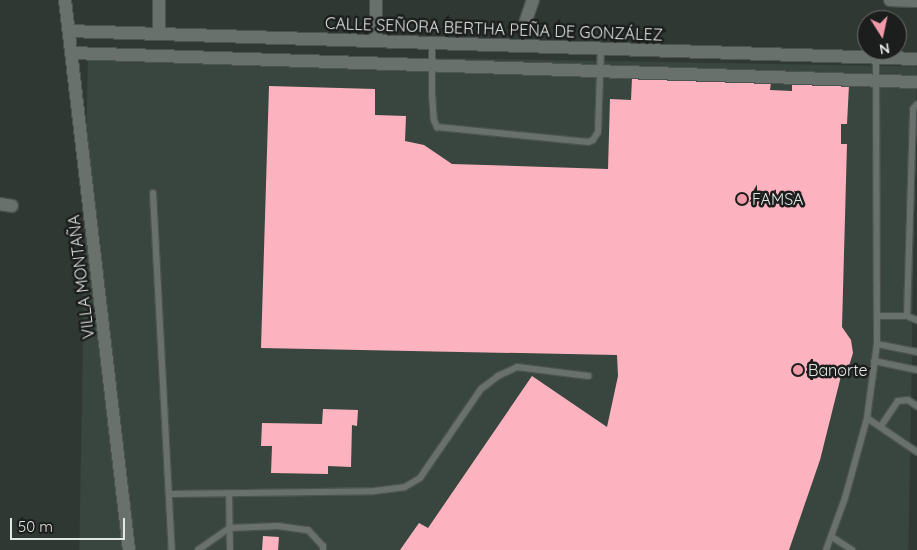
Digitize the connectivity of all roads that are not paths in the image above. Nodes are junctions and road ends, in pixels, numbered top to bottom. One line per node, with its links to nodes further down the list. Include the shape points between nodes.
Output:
1 (65, 0): 8 (street, VILLA MONTAÑA)
2 (159, 0): 9 (street)
3 (376, 0): 11 (street)
4 (533, 0): 7 (street)
5 (890, 0): 6 (street)
6 (917, 1)
7 (526, 20)
8 (69, 32): 9 (street, CALLE SEÑORA BERTHA PEÑA DE GONZÁLEZ); 14 (street, VILLA MONTAÑA)
9 (159, 34): 10 (street, CALLE SEÑORA BERTHA PEÑA DE GONZÁLEZ)
10 (235, 36): 11 (street, CALLE SEÑORA BERTHA PEÑA DE GONZÁLEZ); 16 (street)
11 (376, 41): 12 (street, CALLE SEÑORA BERTHA PEÑA DE GONZÁLEZ)
12 (432, 43): 13 (street, CALLE SEÑORA BERTHA PEÑA DE GONZÁLEZ); 18 (lane)
13 (602, 48): 15 (street, CALLE SEÑORA BERTHA PEÑA DE GONZÁLEZ); 19 (lane)
14 (72, 53): 16 (street); 41 (street, VILLA MONTAÑA)
15 (857, 57)
16 (233, 58): 18 (street)
17 (876, 60): 20 (lane)
18 (431, 65): 19 (street); 19 (lane, via 434,120 441,129 588,142 598,132)
19 (601, 71): 20 (street)
20 (876, 81): 21 (street); 25 (lane)
21 (917, 82)
22 (917, 104): 24 (lane, via 913,110)
23 (153, 193): 38 (lane)
24 (914, 198): 26 (lane)
25 (877, 316): 26 (lane); 28 (lane)
26 (907, 316): 27 (lane)
27 (917, 320)
28 (877, 344): 29 (lane); 30 (lane)
29 (917, 352)
30 (874, 361): 31 (lane); 34 (lane)
31 (917, 370)
32 (588, 376): 37 (lane, via 517,367 498,376 481,389 420,478 406,487 374,491)
33 (917, 406): 35 (lane, via 908,400 898,401)
34 (867, 418): 35 (lane); 40 (lane)
35 (881, 426): 36 (lane)
36 (917, 452)
37 (228, 493): 38 (lane); 39 (lane)
38 (170, 494): 42 (lane)
39 (230, 528): 43 (lane); 44 (lane); 45 (lane, via 278,526 308,530)
40 (832, 537): 46 (lane); 47 (lane)
41 (129, 550)
42 (172, 550)
43 (198, 550)
44 (230, 550)
45 (323, 550)
46 (826, 550)
47 (852, 550)

